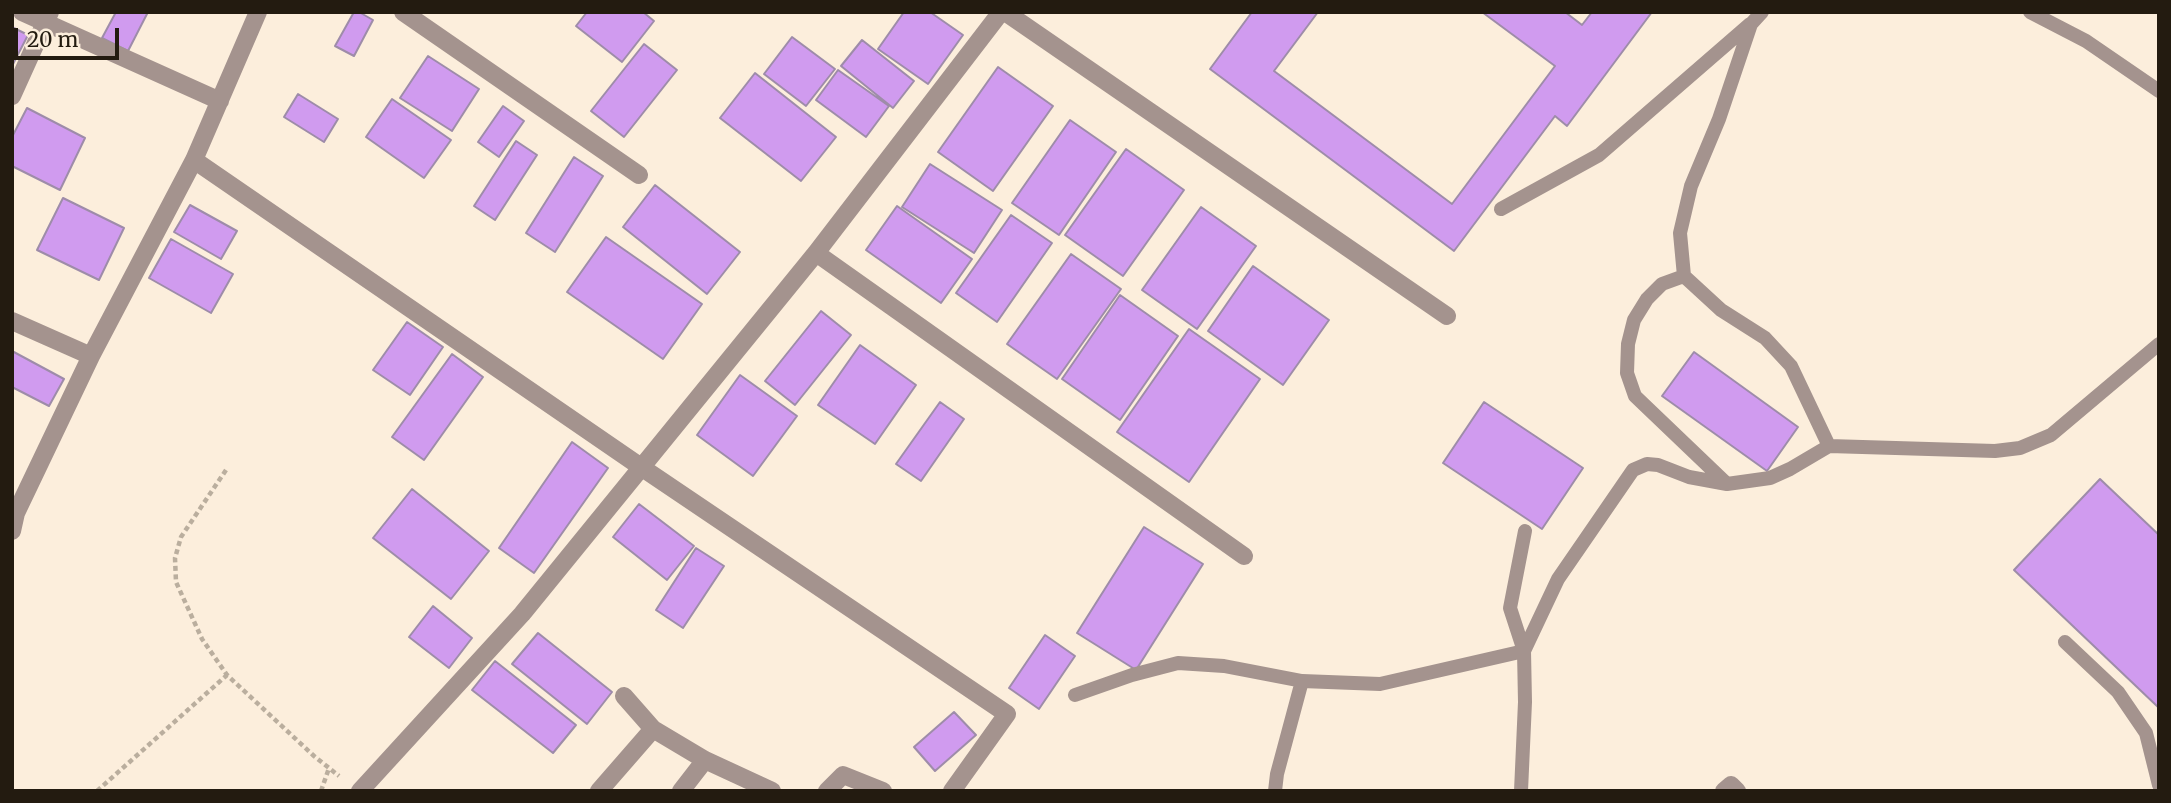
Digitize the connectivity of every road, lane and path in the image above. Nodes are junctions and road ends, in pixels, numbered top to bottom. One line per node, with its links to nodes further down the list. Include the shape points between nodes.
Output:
1 (22, 12): 7 (street)
2 (258, 12): 11 (street)
3 (403, 12): 13 (street)
4 (1003, 12): 15 (street); 17 (street)
5 (1762, 12): 8 (lane)
6 (2030, 12): 9 (lane, via 2086,41)
7 (48, 18): 10 (street); 11 (street)
8 (1752, 18): 14 (lane, via 1599,155); 16 (lane, via 1691,186 1680,233)
9 (2159, 91)
10 (12, 96)
11 (220, 101): 12 (street)
12 (194, 160): 20 (street); 22 (street)
13 (639, 175)
14 (1501, 209)
15 (816, 253): 22 (street); 27 (street)
16 (1684, 276): 21 (lane, via 1721,310 1765,338 1791,366); 24 (lane, via 1662,284 1634,320 1627,373 1635,396)
17 (1447, 316)
18 (12, 321): 20 (street)
19 (2159, 344): 21 (lane, via 2051,435 2020,447 1995,451)
20 (91, 356): 25 (street, via 16,513)
21 (1829, 446): 24 (lane, via 1770,478)
22 (641, 467): 38 (street, via 522,614); 46 (street, via 1007,713)
23 (226, 470): 30 (path, via 181,537 175,558 176,582 202,639)
24 (1727, 484): 29 (lane, via 1658,465 1633,470 1558,579)
25 (12, 531)
26 (1525, 531): 29 (lane, via 1510,608)
27 (1244, 556)
28 (2065, 642): 37 (lane, via 2118,692 2146,733)
29 (1524, 651): 31 (lane, via 1380,684); 48 (lane)
30 (227, 675): 36 (path); 39 (path)
31 (1302, 681): 32 (lane, via 1224,666 1178,663); 47 (lane)
32 (1075, 695)
33 (624, 696): 34 (street)
34 (653, 729): 35 (street); 41 (street)
35 (705, 760): 42 (street); 43 (street)
36 (329, 768): 38 (path); 40 (path)
37 (2159, 785)
38 (354, 787)
39 (97, 791)
40 (321, 791)
41 (599, 791)
42 (681, 791)
43 (772, 791)
44 (827, 791): 45 (street, via 843,775)
45 (883, 791)
46 (952, 791)
47 (1275, 791)
48 (1521, 791)
49 (1724, 791): 50 (street, via 1731,785)
50 (1737, 791)

